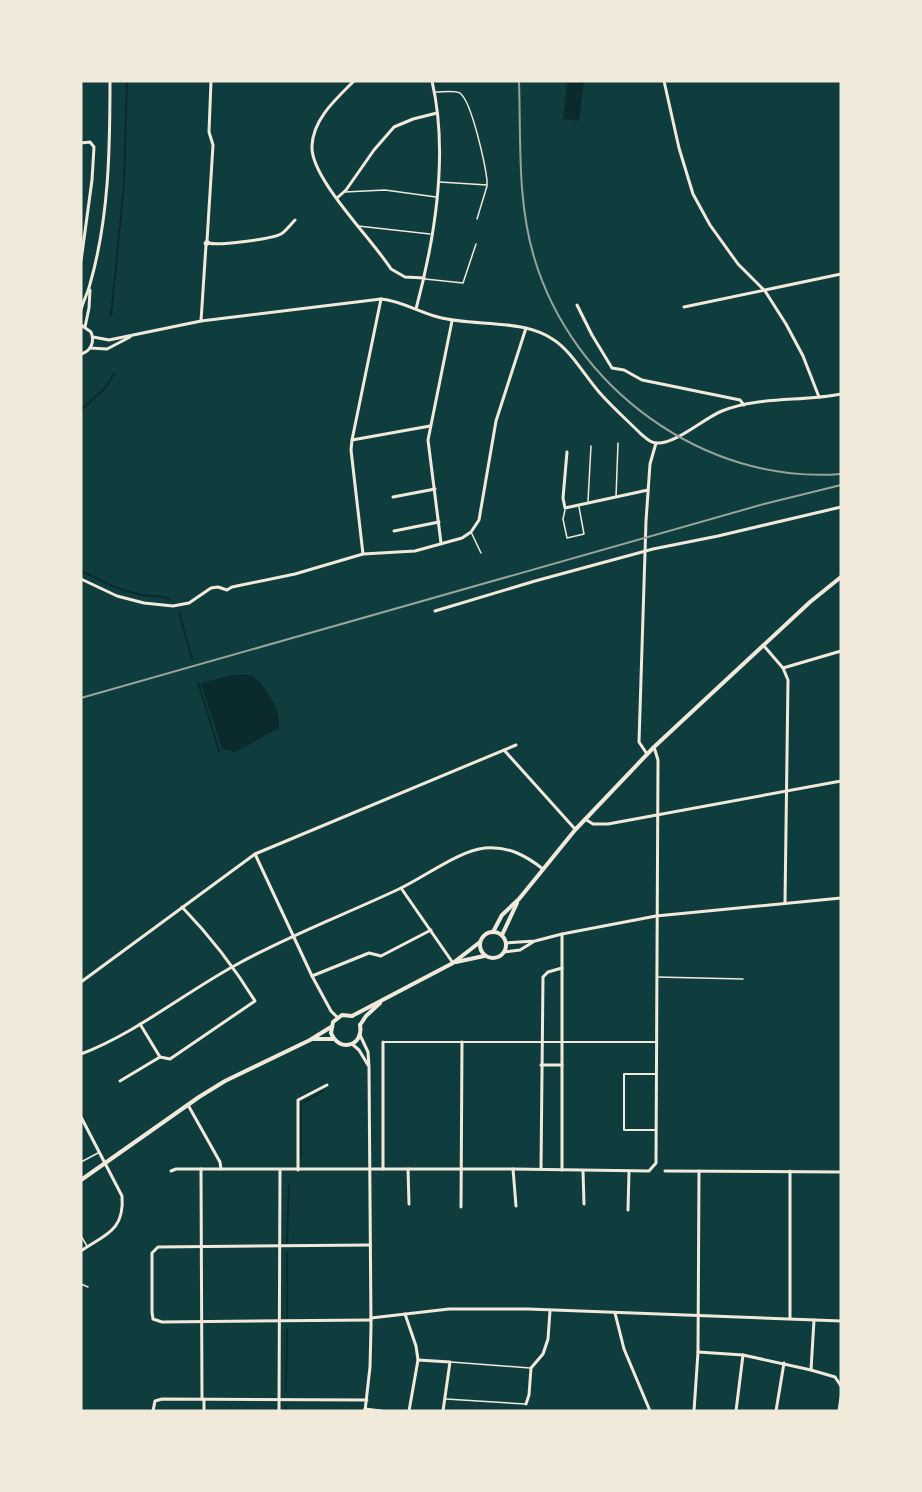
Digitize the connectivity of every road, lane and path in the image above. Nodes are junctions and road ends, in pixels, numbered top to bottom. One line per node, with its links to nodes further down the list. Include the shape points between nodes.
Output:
1 (110, 81): 23 (street, via 110,153)
2 (211, 81): 18 (street, via 209,132 213,145)
3 (354, 81): 13 (street, via 322,116 312,143 315,164)
4 (432, 81): 6 (street)
5 (664, 81): 24 (street, via 693,194 738,264)
6 (434, 92): 7 (street); 10 (lane, via 462,95 476,128)
7 (437, 113): 9 (street, via 441,143); 11 (street, via 394,127)
8 (81, 143): 20 (street, via 90,142 94,147)
9 (439, 182): 10 (lane); 12 (street)
10 (487, 185): 14 (lane)
11 (345, 192): 12 (lane, via 385,190); 13 (street)
12 (437, 197): 17 (street)
13 (337, 198): 16 (street)
14 (477, 219)
15 (295, 220): 18 (street, via 281,234)
16 (358, 226): 17 (lane); 22 (street, via 391,269 405,277)
17 (431, 235): 22 (street)
18 (207, 243): 31 (street)
19 (476, 244): 22 (lane, via 463,283)
20 (81, 261)
21 (841, 274): 24 (street)
22 (424, 278): 28 (street)
23 (90, 285): 29 (street); 32 (street)
24 (765, 291): 27 (street); 39 (street, via 803,356)
25 (381, 299): 28 (street); 31 (street); 42 (street)
26 (577, 305): 40 (street, via 612,368 642,380 741,400)
27 (684, 308)
28 (416, 309): 30 (street)
29 (81, 310)
30 (452, 320): 33 (street); 41 (street)
31 (201, 321): 34 (street)
32 (83, 326): 35 (street)
33 (526, 328): 44 (street, via 558,344 600,393 648,441); 57 (street, via 502,398 478,520)
34 (131, 336): 35 (street, via 109,340); 36 (street, via 107,349)
35 (93, 337): 36 (street)
36 (90, 348): 37 (street)
37 (81, 354)
38 (841, 394): 39 (street)
39 (819, 397): 40 (street)
40 (744, 405): 44 (street, via 722,411 667,442)
41 (430, 426): 42 (street); 47 (street, via 428,440)
42 (352, 440): 61 (street)
43 (618, 443): 50 (lane)
44 (656, 443): 48 (street)
45 (591, 446): 51 (lane)
46 (567, 452): 54 (street)
47 (435, 489): 49 (street); 55 (street)
48 (648, 490): 50 (street); 60 (street)
49 (393, 497)
50 (616, 498): 51 (street)
51 (588, 504): 52 (street)
52 (579, 507): 54 (street); 54 (lane, via 584,534 567,538)
53 (841, 507): 60 (street)
54 (565, 508)
55 (439, 522): 56 (street); 58 (street)
56 (394, 531)
57 (471, 532): 58 (street); 59 (lane)
58 (441, 543): 61 (street, via 415,551)
59 (481, 553)
60 (645, 553): 64 (street); 71 (street, via 639,742)
61 (363, 554): 63 (street, via 227,590 218,586 189,603 172,606 117,596)
62 (841, 577): 65 (main road)
63 (81, 579)
64 (435, 611)
65 (764, 646): 67 (street); 69 (main road)
66 (841, 651): 67 (street)
67 (783, 668): 73 (street, via 788,680)
68 (516, 745): 70 (street)
69 (654, 747): 71 (main road); 74 (street, via 658,760)
70 (504, 750): 76 (street); 77 (street)
71 (647, 754): 75 (main road)
72 (841, 781): 73 (street)
73 (787, 790): 74 (street); 82 (street)
74 (656, 816): 75 (street, via 601,825); 84 (street)
75 (585, 819): 76 (main road)
76 (575, 830): 78 (main road)
77 (255, 854): 83 (street); 89 (street)
78 (543, 869): 79 (street, via 510,850 483,848); 81 (main road)
79 (401, 888): 85 (street); 89 (street)
80 (841, 898): 82 (street)
81 (519, 899): 86 (main road, via 502,915); 88 (main road)
82 (785, 903): 84 (street)
83 (182, 907): 96 (street); 101 (street)
84 (657, 916): 87 (street); 99 (street)
85 (431, 930): 95 (street); 98 (street, via 381,956 369,953)
86 (493, 932): 88 (main road); 91 (main road, via 484,935)
87 (562, 934): 90 (street); 97 (street)
88 (502, 935): 92 (main road)
89 (294, 936): 96 (street); 98 (street)
90 (535, 941): 92 (street); 93 (street, via 520,950)
91 (480, 942): 94 (main road); 95 (main road)
92 (506, 942): 93 (main road)
93 (504, 952): 94 (main road, via 495,958)
94 (484, 956): 95 (main road)
95 (453, 963): 102 (main road)
96 (234, 966): 105 (street); 118 (street, via 255,1001 170,1059)
97 (562, 968): 113 (street, via 543,977); 114 (street)
98 (312, 976): 104 (street)
99 (656, 977): 100 (lane); 115 (street)
100 (743, 980)
101 (81, 982)
102 (383, 1001): 103 (main road); 106 (main road)
103 (352, 1016): 104 (main road); 106 (main road)
104 (338, 1017): 107 (main road)
105 (140, 1024): 117 (street); 118 (street)
106 (360, 1025): 108 (main road)
107 (331, 1027): 109 (main road); 110 (main road)
108 (360, 1035): 116 (main road); 121 (street, via 368,1052)
109 (312, 1039): 110 (main road); 125 (main road)
110 (333, 1039): 116 (main road, via 341,1045)
111 (462, 1041): 112 (street); 113 (street); 135 (street)
112 (383, 1042): 133 (street)
113 (542, 1042): 114 (street); 119 (street)
114 (561, 1042): 115 (street); 120 (street)
115 (657, 1042): 122 (street)
116 (352, 1044): 121 (street)
117 (81, 1054)
118 (160, 1057): 123 (street)
119 (541, 1065): 120 (street); 137 (street)
120 (562, 1065): 141 (street)
121 (369, 1067): 140 (street)
122 (657, 1074): 127 (street); 127 (street, via 624,1074 624,1130)
123 (120, 1081)
124 (327, 1085): 139 (street, via 298,1100)
125 (187, 1104): 130 (main road); 131 (street)
126 (81, 1117): 128 (street)
127 (656, 1130): 144 (street, via 656,1163 649,1171)
128 (98, 1153): 129 (lane); 130 (street)
129 (81, 1162)
130 (105, 1163): 149 (main road); 157 (street, via 123,1206 111,1232)
131 (221, 1169): 132 (street); 138 (street)
132 (280, 1169): 139 (street); 159 (street)
133 (383, 1169): 134 (street); 140 (street)
134 (408, 1169): 135 (street); 150 (street)
135 (462, 1169): 136 (street); 153 (street)
136 (513, 1169): 137 (street); 152 (street)
137 (541, 1169): 141 (street)
138 (201, 1170): 142 (street); 158 (street)
139 (298, 1170): 140 (street)
140 (369, 1170): 156 (street)
141 (562, 1170): 143 (street)
142 (171, 1171)
143 (583, 1171): 144 (street); 151 (street)
144 (629, 1171): 154 (street)
145 (665, 1171): 146 (street)
146 (699, 1171): 147 (street); 166 (street)
147 (790, 1171): 148 (street); 167 (street)
148 (841, 1172)
149 (81, 1180)
150 (409, 1204)
151 (584, 1204)
152 (516, 1206)
153 (461, 1207)
154 (628, 1210)
155 (81, 1236): 157 (lane)
156 (370, 1245): 159 (street); 168 (street)
157 (88, 1246): 160 (street)
158 (202, 1246): 159 (street); 171 (street); 171 (street, via 164,1246 154,1250 152,1312 157,1321)
159 (280, 1246): 172 (street)
160 (81, 1251)
161 (81, 1284): 162 (lane)
162 (88, 1287)
163 (550, 1311): 164 (street); 165 (street, via 450,1310); 178 (street, via 543,1354)
164 (615, 1313): 166 (street); 194 (street, via 624,1349)
165 (405, 1314): 168 (street); 175 (street)
166 (698, 1316): 167 (street); 173 (street)
167 (790, 1318): 169 (street)
168 (371, 1319): 172 (street); 185 (street)
169 (814, 1320): 170 (street); 179 (street)
170 (841, 1321)
171 (202, 1322): 172 (street); 183 (street)
172 (279, 1322): 182 (street)
173 (698, 1352): 174 (street); 195 (street)
174 (743, 1355): 177 (street); 196 (street)
175 (418, 1360): 176 (street); 192 (street)
176 (450, 1362): 178 (lane); 184 (street)
177 (784, 1363): 179 (street); 197 (street)
178 (531, 1368): 186 (street)
179 (812, 1370): 180 (street, via 835,1377)
180 (841, 1386)
181 (841, 1397): 198 (street)
182 (279, 1398): 183 (street); 185 (street); 190 (street)
183 (203, 1399): 188 (street, via 158,1399); 189 (street)
184 (445, 1399): 186 (lane); 193 (street)
185 (367, 1400): 187 (street)
186 (526, 1404)
187 (365, 1410): 191 (street)
188 (153, 1411)
189 (204, 1411)
190 (279, 1411)
191 (381, 1411)
192 (409, 1411)
193 (443, 1411)
194 (650, 1411)
195 (694, 1411)
196 (736, 1411)
197 (777, 1411)
198 (839, 1411)

